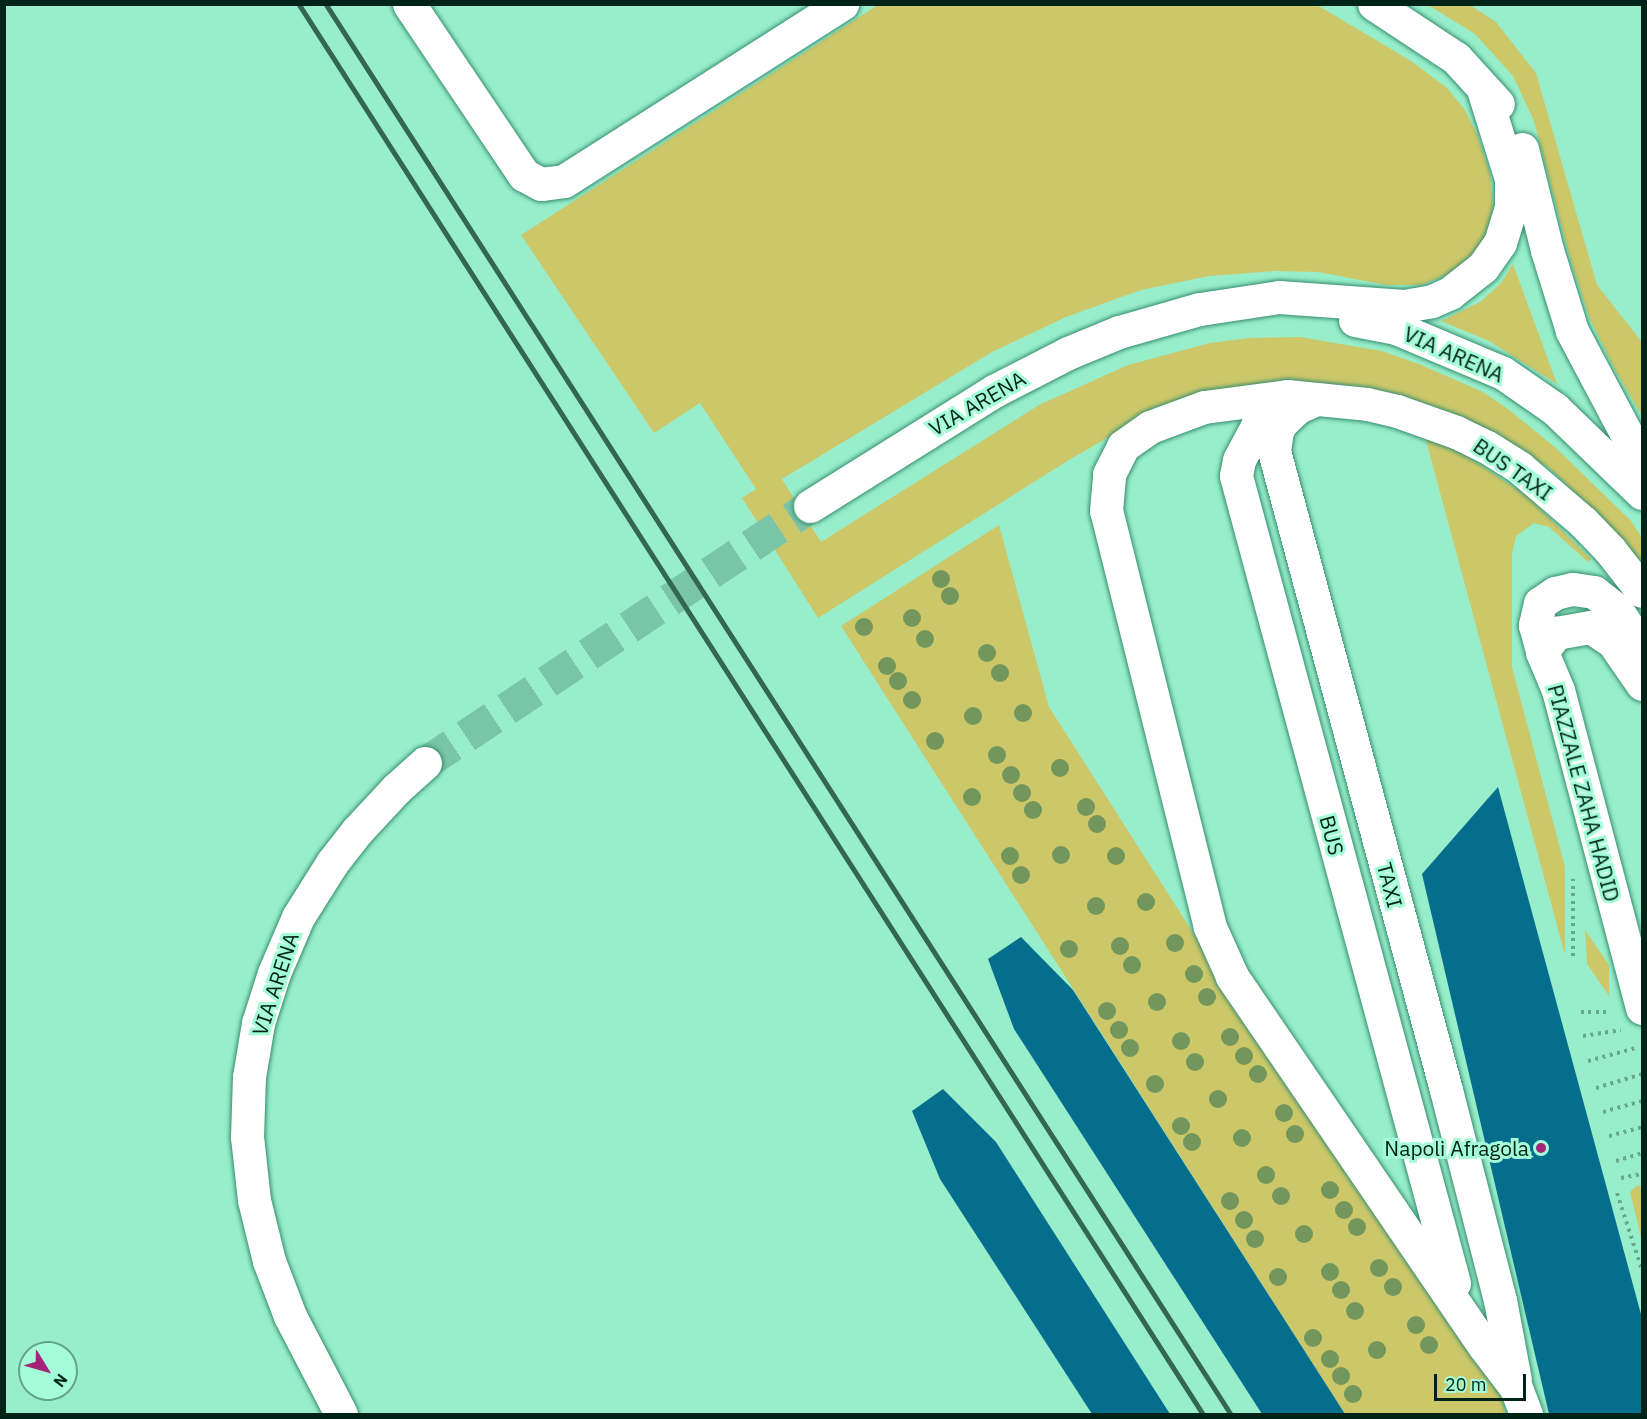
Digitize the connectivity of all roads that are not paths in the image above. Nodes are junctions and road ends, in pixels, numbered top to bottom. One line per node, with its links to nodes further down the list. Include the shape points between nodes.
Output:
1 (409, 4): 2 (street, via 524,176 541,184 564,181)
2 (842, 4)
3 (1374, 4): 4 (street, VIA ARENA, via 1456,58)
4 (1483, 89): 5 (street, VIA ARENA, via 1511,179 1511,206 1500,243 1468,281 1431,301 1404,306 1279,297); 7 (street, VIA ARENA, via 1517,132 1572,331)
5 (1225, 305): 8 (street, VIA ARENA, via 1322,315 1396,328 1442,345 1503,373 1555,409); 9 (street, VIA ARENA, via 1119,332 1068,353 994,391)
6 (1314, 400): 10 (street, BUS TAXI, via 1397,411 1487,447 1520,468 1569,509 1610,550); 16 (street, BUS, via 1290,403 1267,415 1247,443 1236,476); 16 (street, via 1287,396 1257,398 1204,407 1150,427 1123,446 1109,474 1106,511 1210,927 1232,976); 17 (street, TAXI, via 1298,407 1282,422 1274,451 1446,1090 1500,1300)
7 (1642, 462)
8 (1642, 493)
9 (810, 506)
10 (1642, 591)
11 (1642, 649): 12 (street, PIAZZALE ZAHA HADID, via 1617,610 1594,592 1572,589 1555,593 1540,603 1534,625)
12 (1542, 652): 13 (street, via 1556,633 1591,627 1613,642); 15 (street, PIAZZALE ZAHA HADID, via 1558,690)
13 (1642, 684)
14 (425, 763): 18 (street, VIA ARENA, via 357,831 298,917 258,1023 249,1077 247,1137 254,1200 269,1261 290,1316)
15 (1628, 1010)
16 (1461, 1309): 17 (street)
17 (1521, 1401)
18 (341, 1414)

